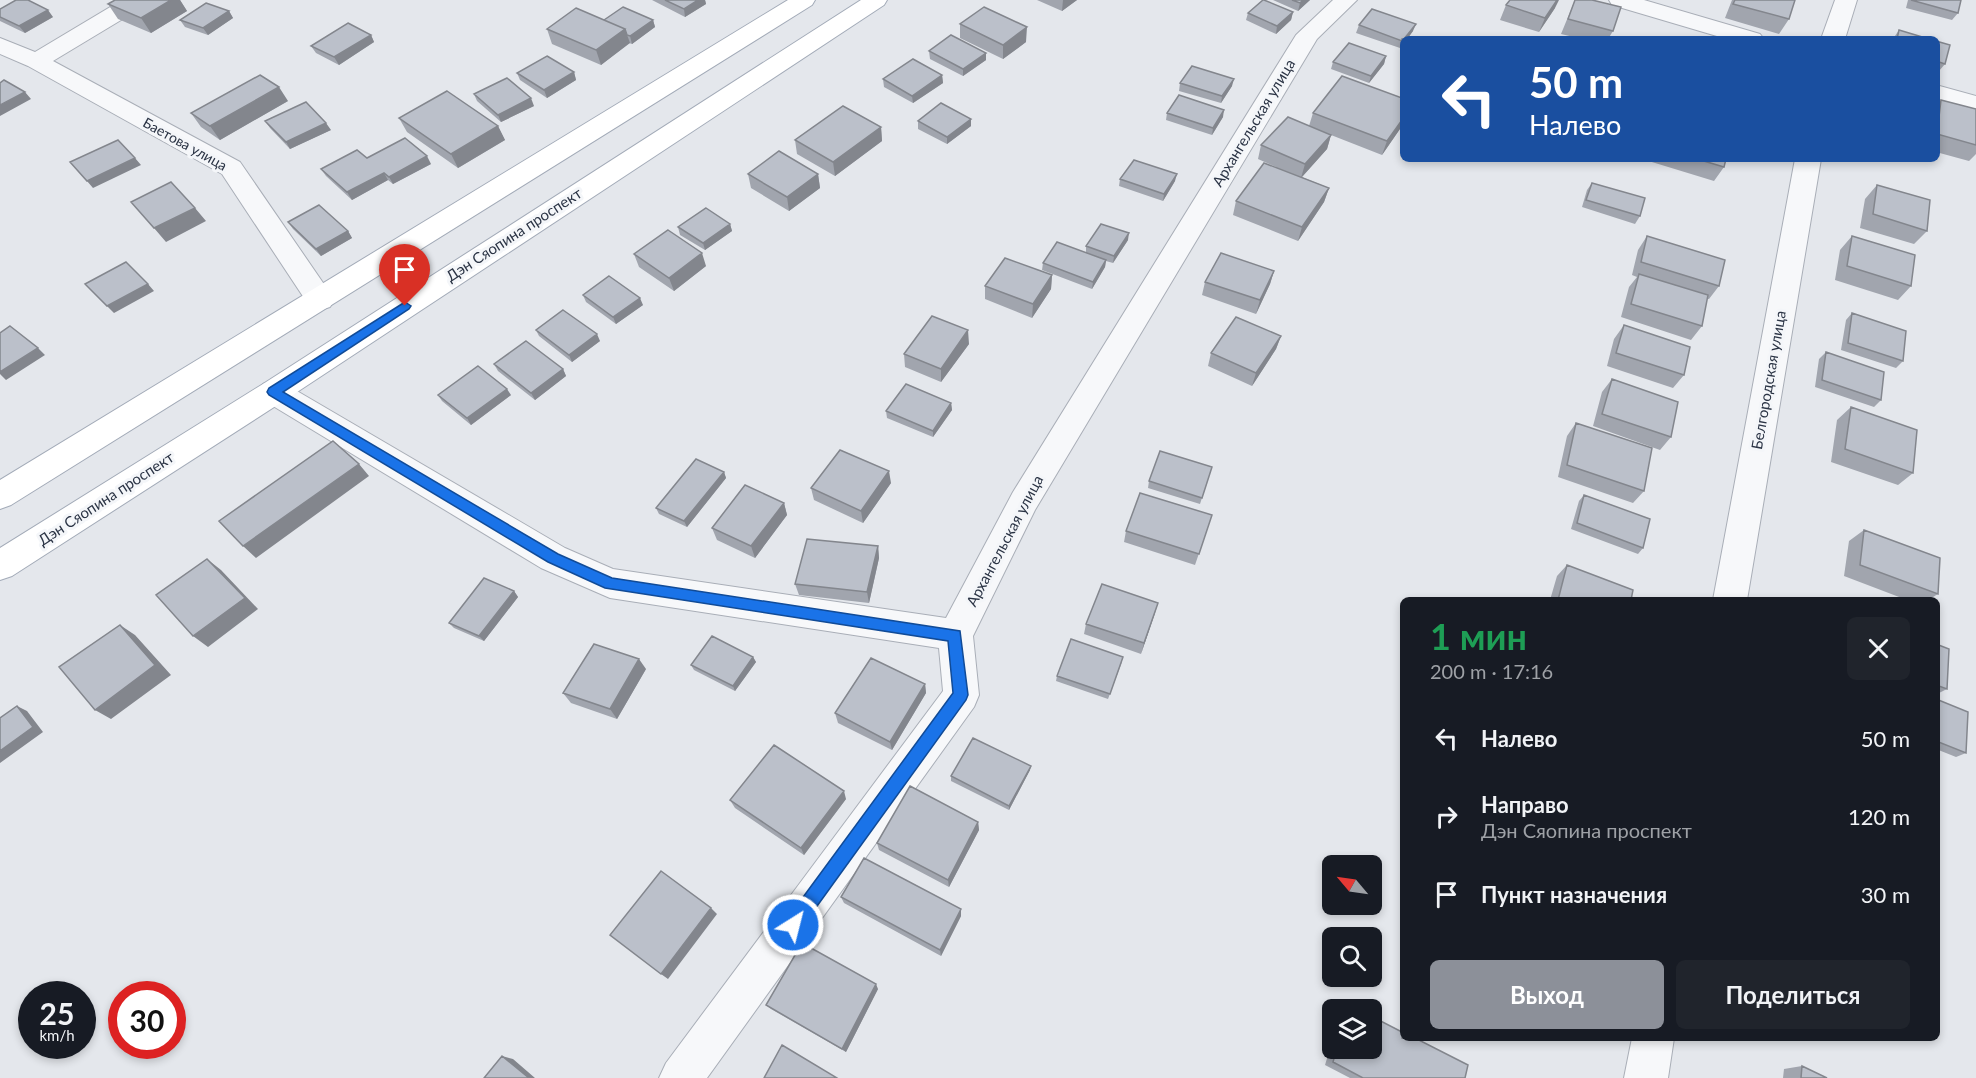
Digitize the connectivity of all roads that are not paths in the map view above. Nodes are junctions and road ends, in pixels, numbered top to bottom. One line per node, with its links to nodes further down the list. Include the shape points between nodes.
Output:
1 (138, 0): 10 (street)
2 (804, 0): 14 (main road)
3 (876, 0): 15 (main road, Дэн Сяопина проспект)
4 (1346, 0): 19 (street, Архангельская улица, via 1308,34 1024,501)
5 (1620, 0): 7 (street)
6 (1846, 0): 8 (street)
7 (1742, 36)
8 (1834, 36)
9 (0, 45): 10 (street, Баетова улица)
10 (36, 61): 14 (street, Баетова улица, via 231,168)
11 (1940, 94): 12 (street)
12 (1976, 104)
13 (1807, 162): 18 (street, Белгородская улица)
14 (320, 300): 16 (main road)
15 (274, 392): 17 (main road, Дэн Сяопина проспект); 19 (street, via 553,558 610,584)
16 (0, 496)
17 (0, 566)
18 (1731, 597)
19 (955, 635): 21 (street, via 961,695)
20 (1652, 1041): 22 (street)
21 (681, 1078)
22 (1646, 1078)

